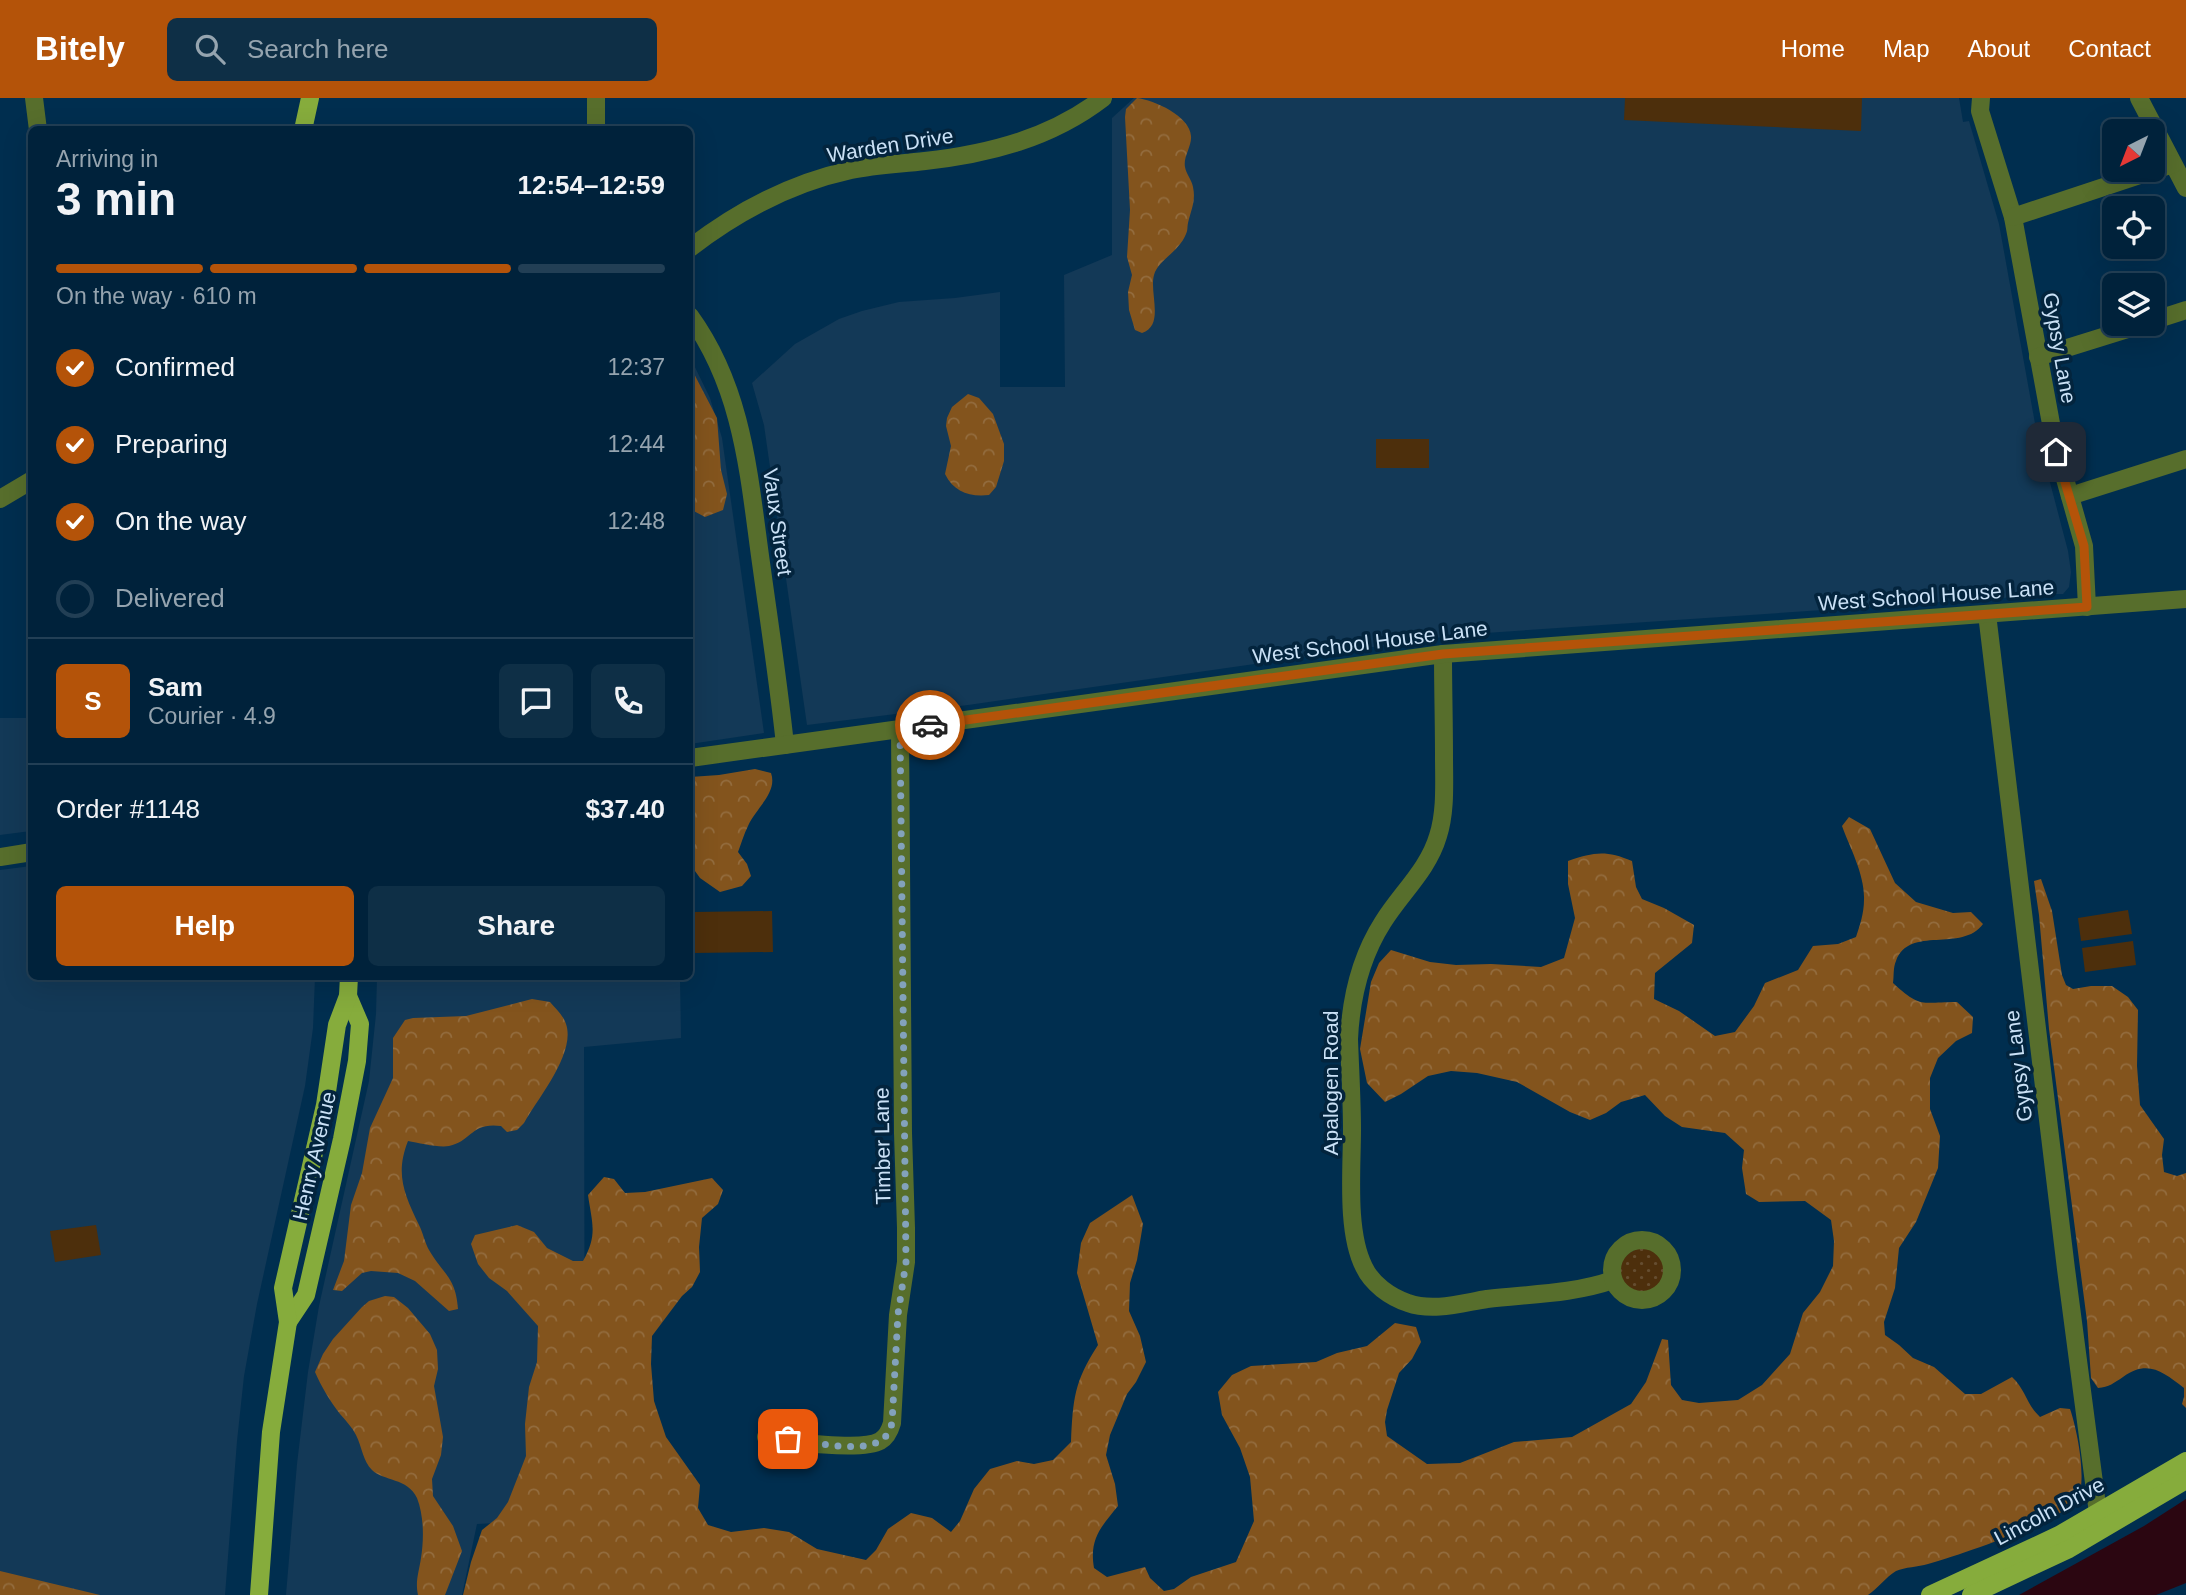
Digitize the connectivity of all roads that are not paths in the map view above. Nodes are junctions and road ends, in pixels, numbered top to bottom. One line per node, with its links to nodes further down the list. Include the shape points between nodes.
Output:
1 (34, 98): 7 (street)
2 (310, 98): 8 (main road)
3 (596, 98): 9 (street)
4 (1103, 98): 13 (street, Warden Drive, via 1052,129 1009,146 968,156 854,169 794,188 736,215)
5 (1980, 98): 12 (street, Gypsy Lane)
6 (2139, 98): 10 (street)
7 (38, 126)
8 (304, 126)
9 (596, 126)
10 (2173, 164): 11 (street); 12 (street)
11 (2186, 188)
12 (2012, 217): 18 (street, Gypsy Lane)
13 (693, 246)
14 (2186, 310): 15 (street)
15 (2165, 317)
16 (693, 321): 28 (street, Vaux Street, via 726,381 742,436)
17 (2105, 336): 18 (street)
18 (2038, 357): 21 (street, Gypsy Lane)
19 (2186, 459): 21 (street)
20 (28, 482): 22 (street)
21 (2070, 496): 24 (street, Gypsy Lane, via 2084,546)
22 (0, 499)
23 (2186, 599): 24 (street, West School House Lane)
24 (2087, 607): 25 (street, West School House Lane)
25 (1987, 614): 26 (street, West School House Lane); 37 (street, Gypsy Lane)
26 (1443, 654): 27 (street, West School House Lane); 33 (street, Apalogen Road, via 1444,796 1439,836 1426,863 1371,942 1350,1015 1353,1219 1359,1256 1381,1289 1421,1306 1562,1292)
27 (900, 729): 28 (street, West School House Lane); 34 (street, Timber Lane, via 906,1262 892,1423 881,1441 858,1446)
28 (785, 745): 29 (street, West School House Lane)
29 (693, 758)
30 (28, 853): 31 (street)
31 (0, 857)
32 (349, 980): 38 (main road, Henry Avenue, via 348,996 360,1024 352,1089 306,1295 288,1322 271,1432)
33 (1613, 1280)
34 (766, 1437)
35 (2186, 1461): 37 (main road, Lincoln Drive)
36 (2186, 1480): 40 (main road, Lincoln Drive, via 2069,1549)
37 (2098, 1513): 39 (main road, Lincoln Drive)
38 (259, 1595)
39 (1930, 1595)
40 (1971, 1595)

